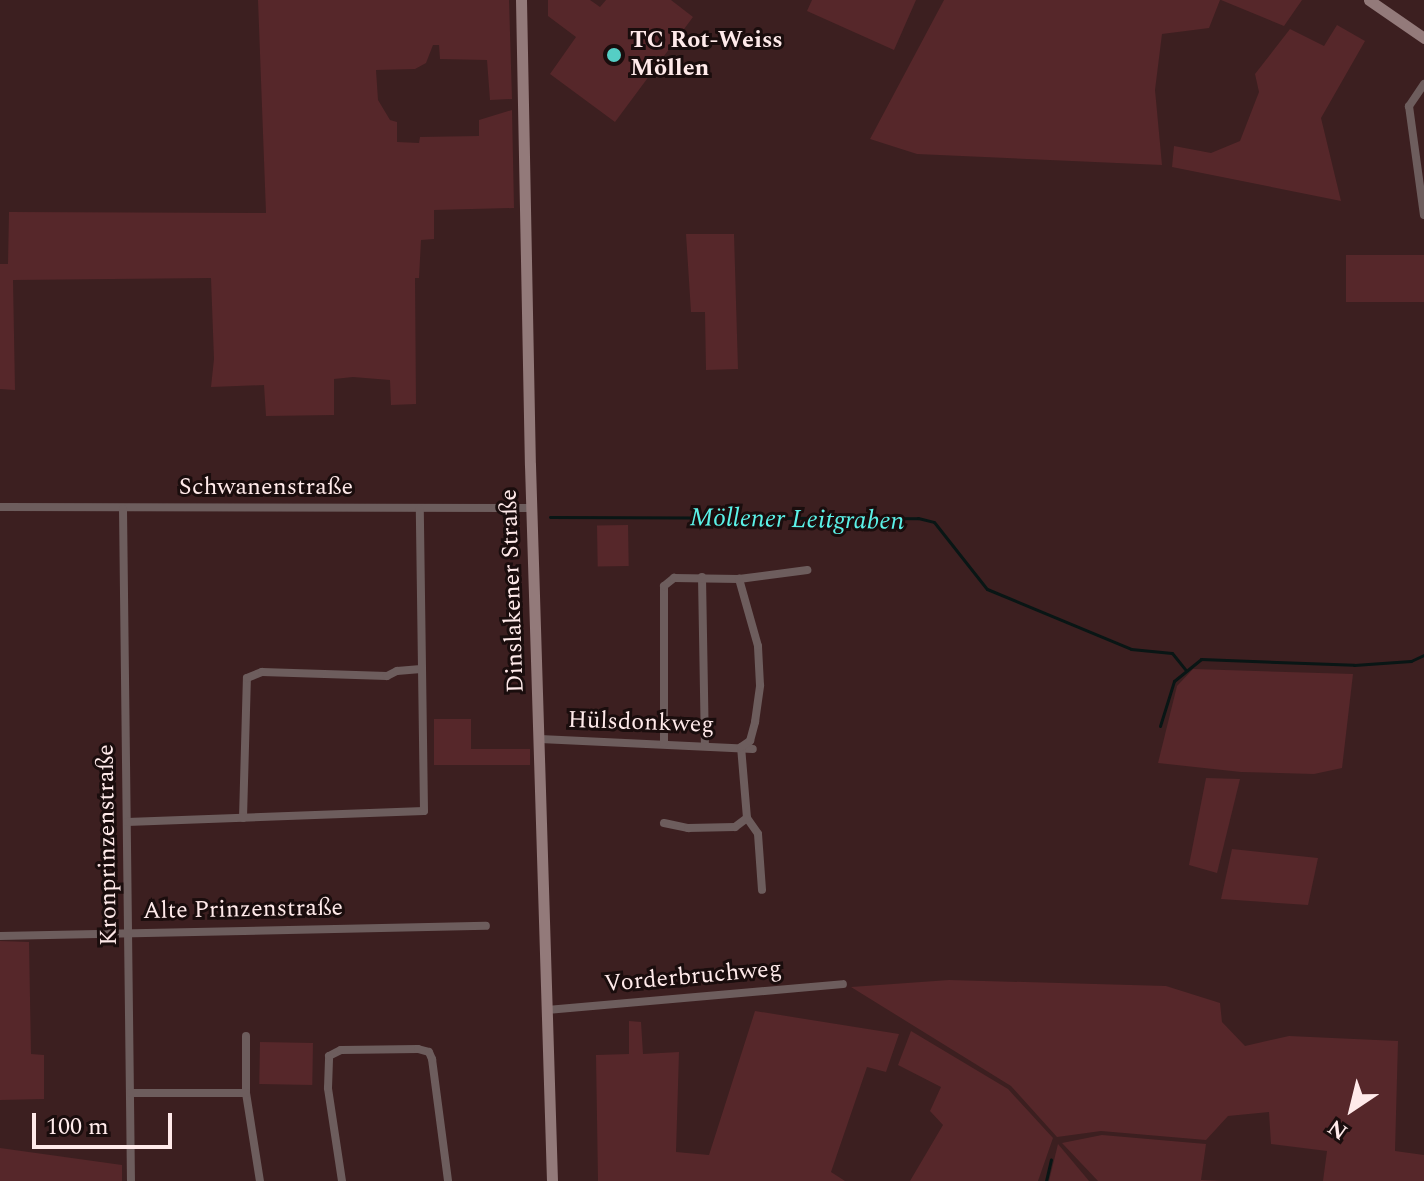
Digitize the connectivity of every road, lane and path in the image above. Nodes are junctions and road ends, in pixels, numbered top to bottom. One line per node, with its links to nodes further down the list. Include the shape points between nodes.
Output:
1 (521, 0): 7 (main road, Dinslakener Straße)
2 (1369, 0): 3 (main road)
3 (1424, 38)
4 (1424, 84): 5 (street, via 1409,106)
5 (1424, 215)
6 (0, 507): 8 (street, Schwanenstraße)
7 (531, 508): 9 (street, Schwanenstraße); 14 (main road, Dinslakener Straße)
8 (123, 509): 9 (street, Schwanenstraße); 21 (street, Kronprinzenstraße)
9 (420, 509): 13 (street)
10 (807, 570): 12 (street)
11 (702, 577): 12 (street); 15 (street, via 674,578 664,586); 16 (street)
12 (739, 579): 17 (street, via 758,646 760,685 750,741)
13 (421, 669): 19 (street, via 387,676 262,672 247,678); 19 (street, via 424,811)
14 (540, 739): 15 (street, Hülsdonkweg); 28 (main road, Dinslakener Straße)
15 (664, 743): 16 (street, Hülsdonkweg)
16 (705, 745): 17 (street, Hülsdonkweg)
17 (741, 747): 18 (street, Hülsdonkweg); 20 (street, Hülsdonkweg)
18 (753, 749)
19 (243, 818): 21 (street)
20 (747, 818): 22 (street, via 735,827); 23 (street, Hülsdonkweg, via 758,834)
21 (127, 822): 25 (street, Kronprinzenstraße)
22 (664, 823)
23 (762, 890)
24 (486, 926): 25 (street, Alte Prinzenstraße)
25 (129, 931): 26 (street, Alte Prinzenstraße); 30 (street, Kronprinzenstraße)
26 (0, 936)
27 (843, 984): 28 (street, Vorderbruchweg)
28 (547, 1010): 36 (main road, Dinslakener Straße)
29 (246, 1036): 31 (street)
30 (131, 1093): 31 (street); 32 (street, Kronprinzenstraße)
31 (246, 1093): 33 (street)
32 (131, 1181)
33 (260, 1181)
34 (342, 1181): 35 (street, via 328,1088 329,1056 334,1050 403,1049 429,1052 432,1059)
35 (448, 1181)
36 (552, 1181)

